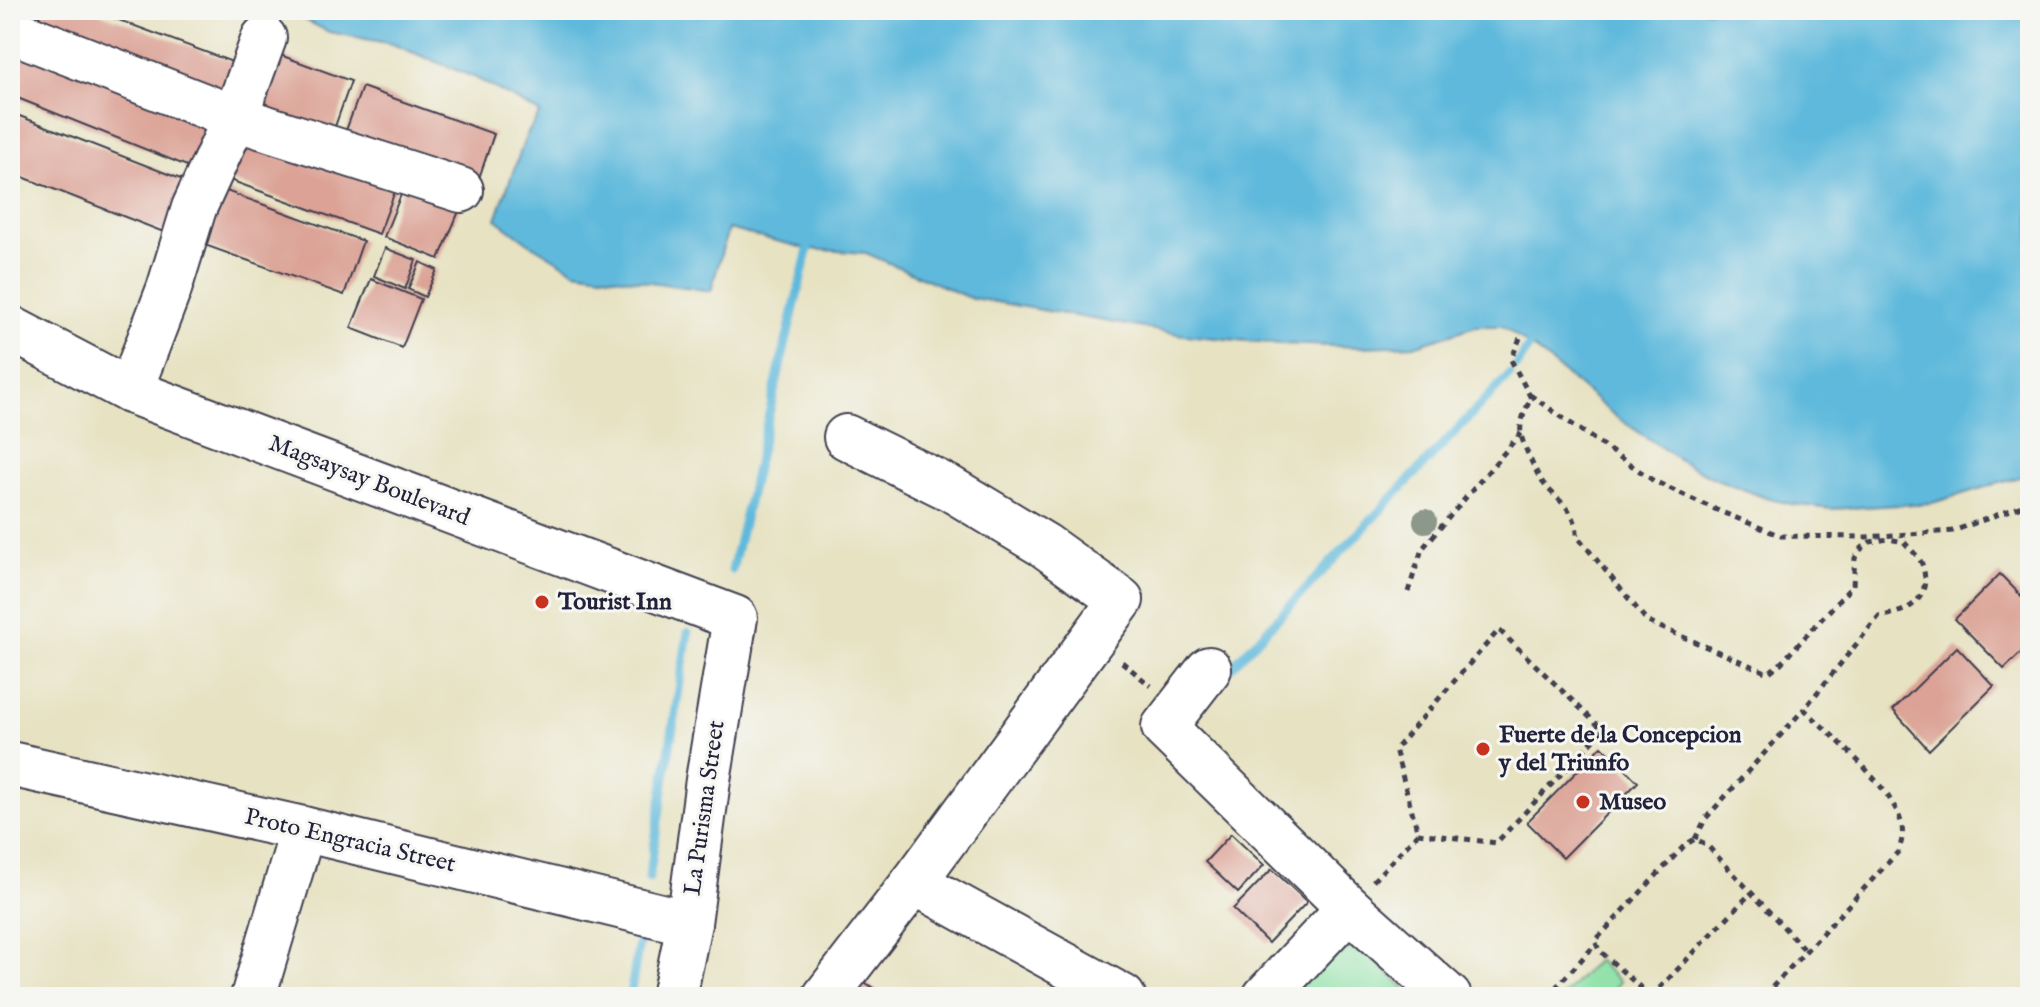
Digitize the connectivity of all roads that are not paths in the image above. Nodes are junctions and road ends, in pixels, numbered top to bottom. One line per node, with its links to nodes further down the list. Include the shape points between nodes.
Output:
1 (10, 30): 3 (street)
2 (264, 38): 3 (street)
3 (235, 118): 4 (street); 6 (street, via 194,208)
4 (461, 190)
5 (10, 328): 6 (street, Magsaysay Boulevard)
6 (130, 391): 8 (street, Magsaysay Boulevard)
7 (846, 437): 12 (street, via 951,489 1121,600)
8 (735, 618): 14 (street, La Purisma Street)
9 (1209, 669): 13 (street, via 1164,727)
10 (10, 764): 11 (street, Proto Engracia Street)
11 (303, 829): 14 (street, Proto Engracia Street); 15 (street)
12 (914, 882): 17 (street); 18 (street)
13 (1349, 908): 19 (street); 20 (street)
14 (689, 923): 16 (street, La Purisma Street)
15 (253, 997)
16 (674, 997)
17 (825, 997)
18 (1123, 997)
19 (1265, 997)
20 (1449, 997)

